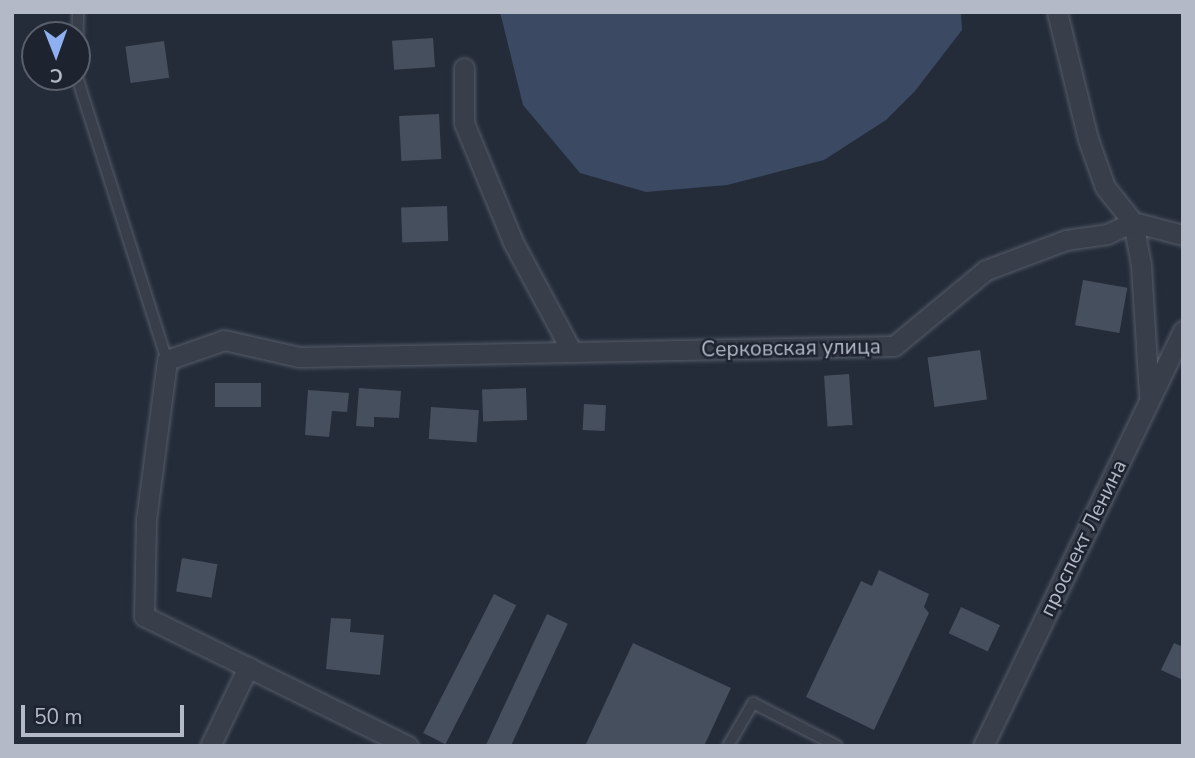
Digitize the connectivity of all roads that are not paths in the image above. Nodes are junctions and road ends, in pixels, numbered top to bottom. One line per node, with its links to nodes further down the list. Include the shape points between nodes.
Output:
1 (1057, 12): 4 (street, via 1088,139 1105,187)
2 (464, 68): 7 (street, via 464,124 513,242)
3 (82, 91): 8 (lane)
4 (1133, 222): 5 (street); 7 (street, Серковская улица, via 1107,234 1066,240 986,270 894,346); 9 (street, via 1141,265)
5 (1183, 235)
6 (1183, 331): 9 (street, проспект Ленина)
7 (572, 352): 8 (street, Серковская улица, via 299,357 224,340)
8 (167, 360): 10 (street, via 146,520 144,616)
9 (1149, 400): 15 (street, проспект Ленина)
10 (248, 667): 11 (street); 12 (street)
11 (210, 746)
12 (408, 746)
13 (728, 746): 14 (lane, via 753,703)
14 (838, 746)
15 (984, 746)

